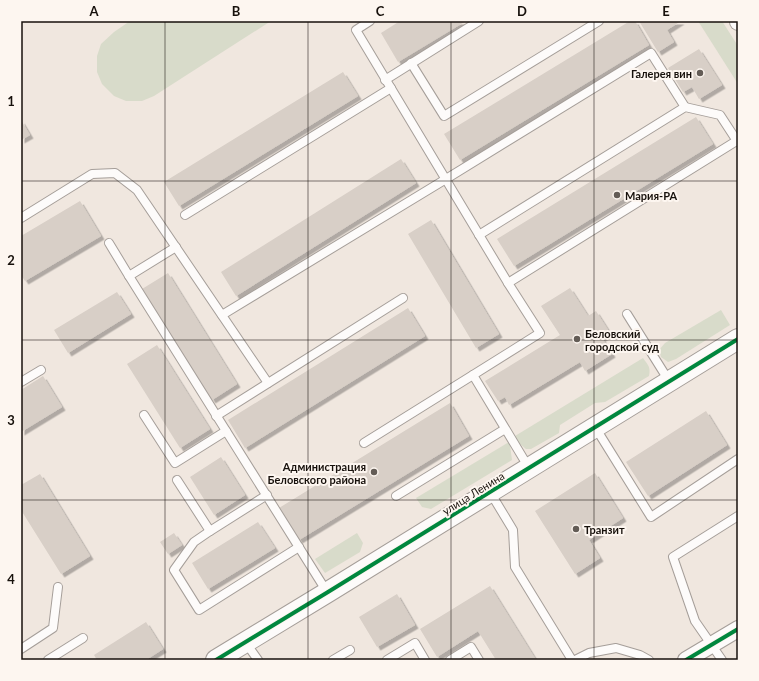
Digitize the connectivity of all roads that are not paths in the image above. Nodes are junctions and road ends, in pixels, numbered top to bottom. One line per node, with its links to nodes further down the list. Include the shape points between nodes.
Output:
1 (370, 21): 5 (lane, via 356,30)
2 (479, 21): 4 (lane)
3 (599, 21): 4 (lane, via 444,116)
4 (412, 63): 5 (lane)
5 (386, 80): 6 (lane)
6 (391, 88): 9 (lane); 10 (lane)
7 (685, 108): 8 (lane, via 720,115); 9 (lane, via 651,52); 12 (lane)
8 (738, 140): 16 (lane)
9 (446, 179): 12 (lane); 19 (lane)
10 (185, 215)
11 (21, 218): 14 (lane, via 92,174 115,173 137,190)
12 (479, 235): 16 (lane)
13 (109, 243): 15 (lane)
14 (176, 246): 15 (lane); 19 (lane)
15 (129, 276): 27 (lane)
16 (508, 283): 22 (lane, via 540,333)
17 (403, 298): 25 (lane)
18 (627, 314): 23 (lane)
19 (222, 315): 25 (lane)
20 (738, 340): 23 (street, улица Ленина)
21 (41, 370): 24 (lane)
22 (472, 376): 29 (lane); 31 (lane)
23 (669, 381): 28 (street, улица Ленина)
24 (21, 382)
25 (268, 383): 27 (lane)
26 (144, 415): 30 (lane, via 175,463)
27 (216, 416): 30 (lane)
28 (595, 427): 32 (lane, via 651,517); 33 (street, улица Ленина)
29 (505, 429): 33 (lane); 37 (lane)
30 (226, 431): 36 (lane)
31 (364, 443)
32 (738, 459)
33 (529, 468): 35 (street, улица Ленина)
34 (177, 480): 39 (lane)
35 (490, 492): 42 (street, улица Ленина); 57 (lane, via 513,530 515,567)
36 (267, 496): 39 (lane); 40 (lane)
37 (396, 496)
38 (738, 516): 46 (lane, via 673,557 694,621)
39 (210, 531): 40 (lane, via 194,542 174,570 199,610)
40 (300, 547): 42 (lane)
41 (58, 587): 47 (lane, via 53,628)
42 (328, 592): 45 (street, улица Ленина)
43 (738, 629): 46 (street)
44 (83, 638): 49 (lane)
45 (246, 642): 50 (street, улица Ленина); 51 (lane)
46 (712, 645): 60 (street); 61 (lane)
47 (21, 649)
48 (350, 650): 52 (lane)
49 (48, 660)
50 (216, 660)
51 (258, 660)
52 (332, 660)
53 (387, 660): 54 (lane, via 415,643)
54 (425, 660)
55 (450, 660): 56 (lane, via 472,647)
56 (479, 660)
57 (572, 660)
58 (575, 660): 59 (lane, via 589,653 616,648)
59 (649, 660)
60 (686, 660)
61 (722, 660)

